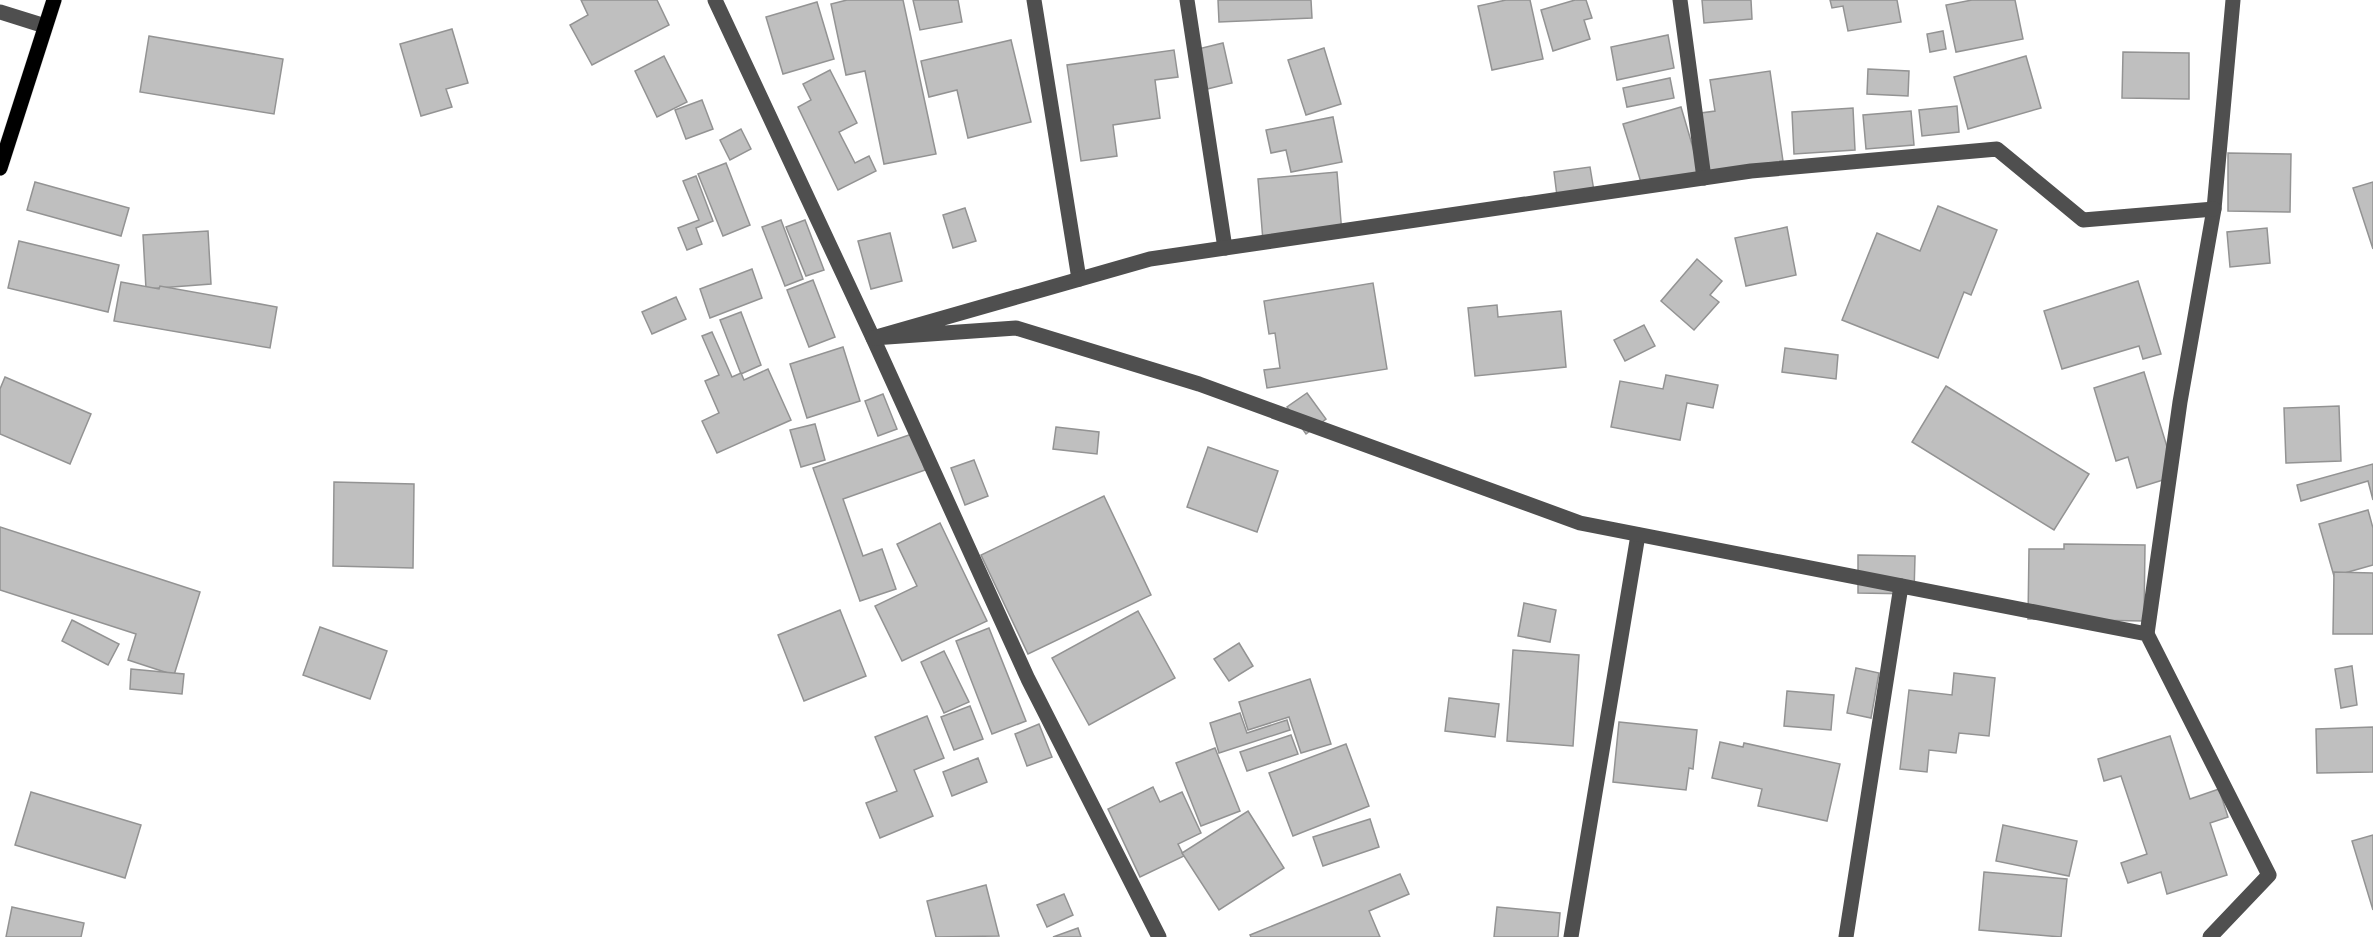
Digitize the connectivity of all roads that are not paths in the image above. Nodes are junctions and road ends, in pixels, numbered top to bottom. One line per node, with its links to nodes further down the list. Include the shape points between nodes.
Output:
1 (54, 0): 8 (main road)
2 (715, 0): 14 (street)
3 (1034, 0): 13 (street)
4 (1187, 0): 12 (street)
5 (1680, 0): 10 (street)
6 (2233, 0): 11 (street)
7 (0, 12): 8 (street)
8 (45, 26): 9 (main road)
9 (0, 168)
10 (1704, 178): 11 (street, via 1997,149 2083,220); 12 (street)
11 (2214, 209): 17 (street, via 2180,402)
12 (1225, 248): 13 (street, via 1150,259)
13 (1079, 279): 14 (street)
14 (873, 338): 15 (street, via 1016,328 1199,384 1580,524); 18 (street, via 1028,679)
15 (1638, 535): 16 (street); 19 (street)
16 (1901, 586): 17 (street); 20 (street)
17 (2147, 634): 21 (street, via 2269,875)
18 (1159, 937)
19 (1571, 937)
20 (1846, 937)
21 (2210, 937)

